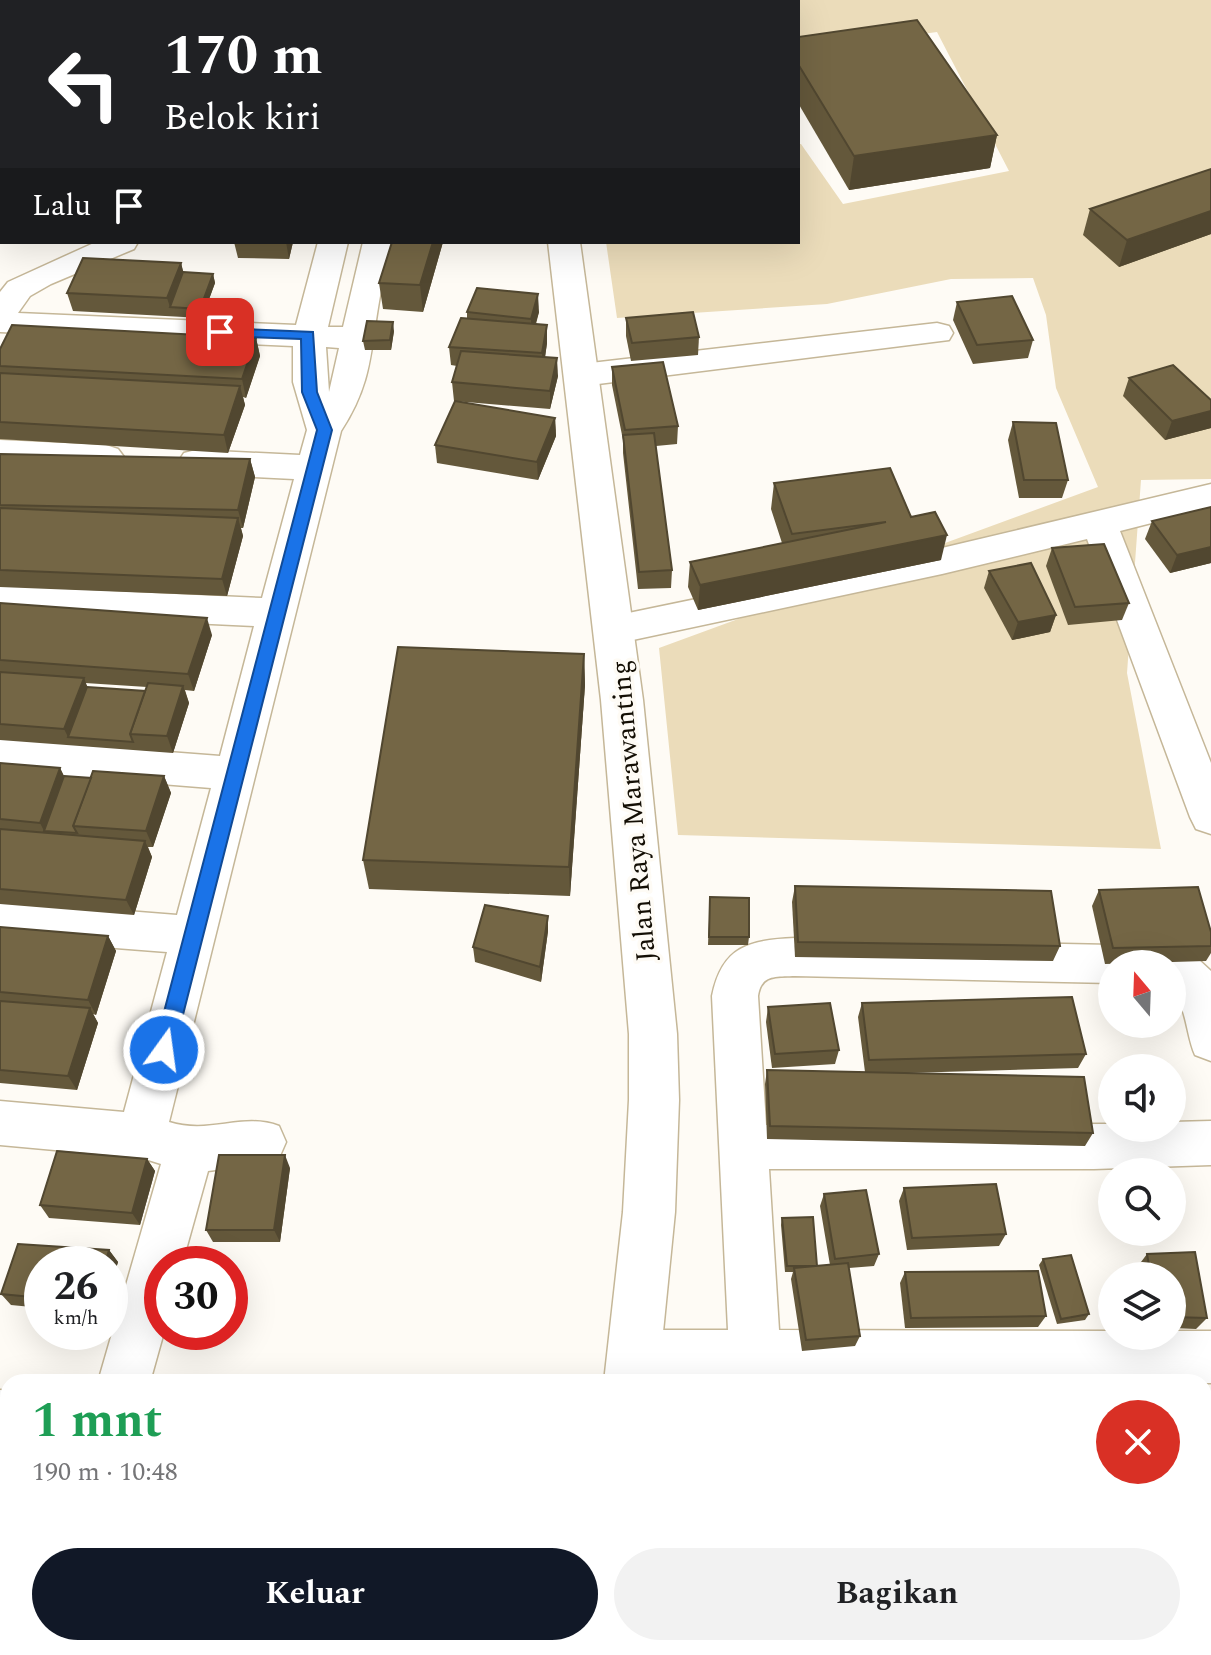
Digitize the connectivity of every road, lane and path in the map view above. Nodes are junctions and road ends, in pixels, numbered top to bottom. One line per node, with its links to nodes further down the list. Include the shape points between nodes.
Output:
1 (118, 244): 7 (street, via 19,289)
2 (332, 244): 5 (street)
3 (377, 244): 6 (street)
4 (564, 244): 12 (street, Jalan Raya Marawanting)
5 (320, 293): 6 (street); 10 (street)
6 (364, 295): 11 (street)
7 (0, 314)
8 (0, 322): 10 (street)
9 (937, 333): 12 (street)
10 (308, 335): 11 (street); 13 (street)
11 (357, 338): 13 (street, via 347,391)
12 (582, 375): 19 (street, Jalan Raya Marawanting)
13 (320, 449): 14 (street, via 150,460); 18 (street)
14 (0, 452)
15 (1211, 496): 16 (street)
16 (1099, 523): 19 (street); 22 (street)
17 (0, 600): 18 (street)
18 (275, 613): 21 (street)
19 (614, 630): 36 (street, Jalan Raya Marawanting, via 653,1034 649,1212)
20 (0, 755): 21 (street)
21 (237, 774): 24 (street)
22 (1211, 817)
23 (0, 920): 24 (street)
24 (194, 935): 29 (street)
25 (1098, 964): 32 (street, via 795,957 753,961 740,974 735,996)
26 (1186, 974): 27 (street, via 1198,987)
27 (1211, 1040)
28 (0, 1123): 29 (street)
29 (142, 1136): 33 (street)
30 (262, 1142): 33 (street)
31 (1211, 1143): 32 (street)
32 (742, 1147): 34 (street)
33 (189, 1151): 37 (street)
34 (755, 1355): 35 (street); 36 (street)
35 (1211, 1357)
36 (633, 1369)
37 (126, 1374)

